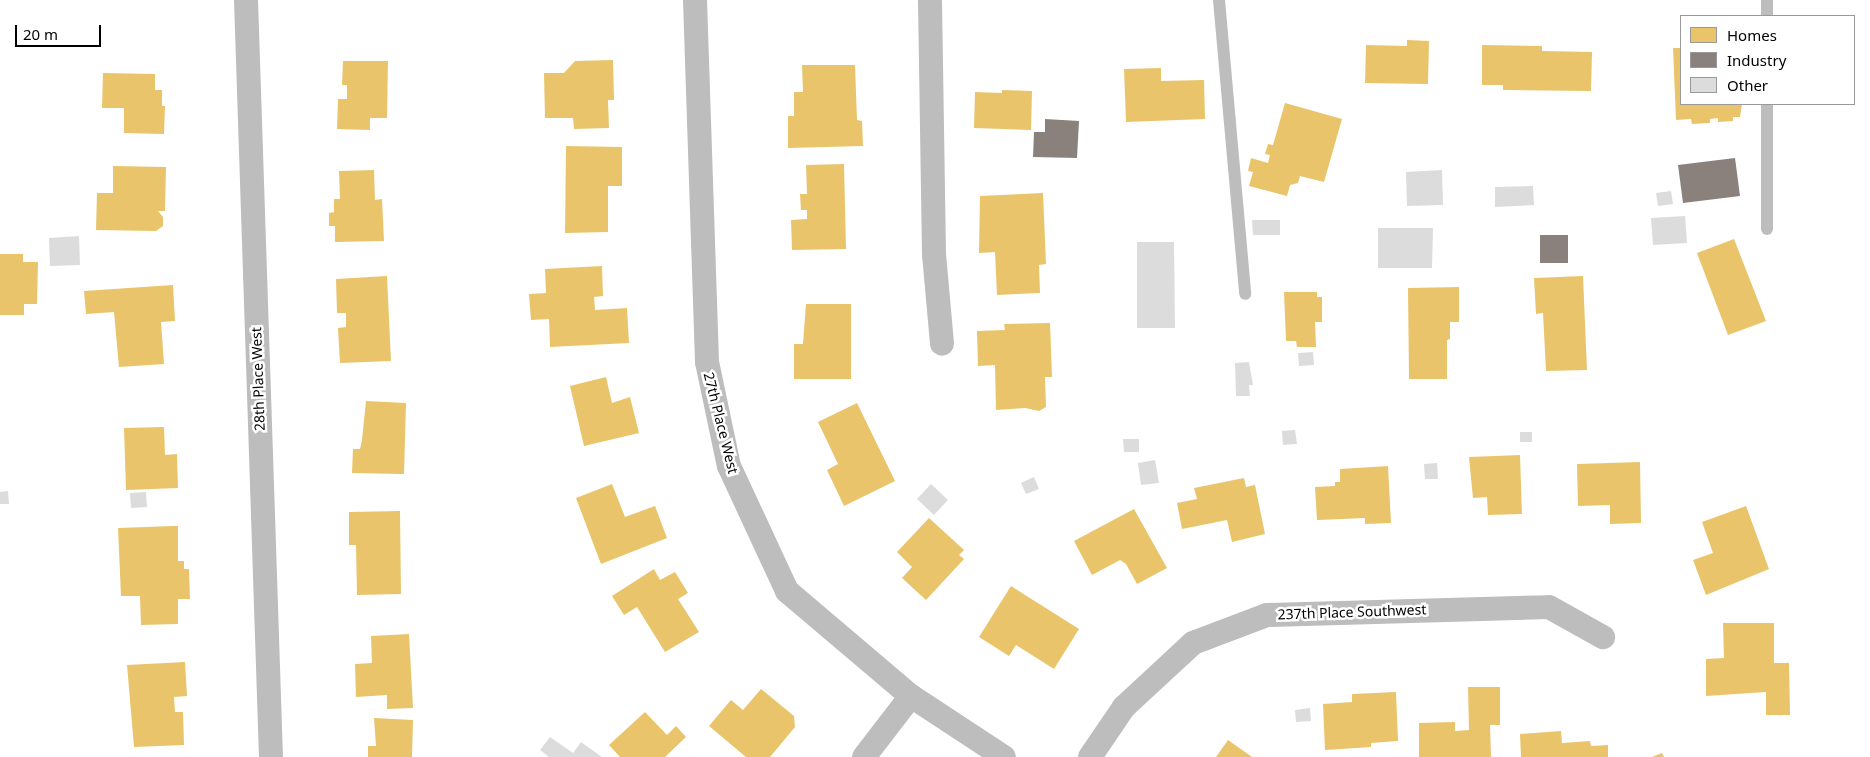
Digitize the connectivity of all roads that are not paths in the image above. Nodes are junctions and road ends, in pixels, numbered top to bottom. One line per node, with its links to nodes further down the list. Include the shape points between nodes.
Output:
1 (246, 0): 13 (street, 28th Place West)
2 (694, 0): 12 (street, 27th Place West, via 707,362 728,466 787,591)
3 (930, 0): 10 (street, via 934,254)
4 (1219, 0): 9 (lane)
5 (1767, 0): 6 (lane)
6 (1767, 15)
7 (1767, 105): 8 (lane)
8 (1767, 229)
9 (1245, 294)
10 (942, 344)
11 (1603, 637): 16 (street, 237th Place Southwest, via 1549,607 1268,615 1193,643 1124,708)
12 (911, 696): 14 (street); 15 (street, 27th Place West)
13 (271, 757)
14 (864, 757)
15 (1004, 757)
16 (1090, 757)

